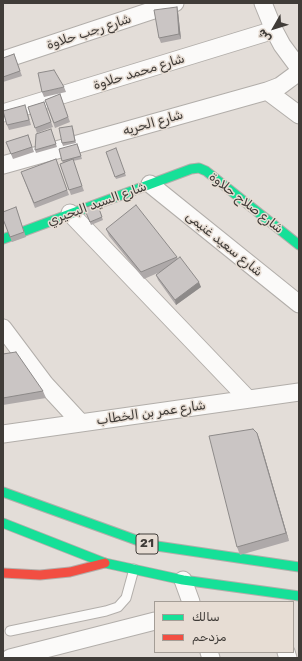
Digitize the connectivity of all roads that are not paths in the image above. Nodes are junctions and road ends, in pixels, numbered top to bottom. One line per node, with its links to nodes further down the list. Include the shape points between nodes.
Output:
1 (175, 3): 3 (street, شارع رجب حلاوة)
2 (263, 3): 4 (street)
3 (143, 8): 5 (street, شارع رجب حلاوة)
4 (274, 30): 6 (street); 9 (street, شارع محمد حلاوة)
5 (3, 60)
6 (299, 68)
7 (299, 72): 8 (street, شارع الحريه, via 280,86)
8 (267, 91): 10 (street); 11 (street, شارع الحريه)
9 (3, 113)
10 (299, 115)
11 (3, 165)
12 (191, 169): 13 (main road, شارع السيد البحيري); 16 (main road, شارع صلاح حلاوة, via 199,168 206,171)
13 (150, 184): 14 (main road, شارع السيد البحيري); 17 (street, شارع سعيد غنيمى)
14 (70, 213): 15 (main road, شارع السيد البحيري); 20 (street)
15 (3, 239)
16 (299, 244)
17 (299, 304)
18 (3, 328): 21 (street, via 45,384)
19 (299, 392): 20 (street, شارع عمر بن الخطاب)
20 (248, 399): 21 (street, شارع عمر بن الخطاب)
21 (81, 423): 22 (street, شارع عمر بن الخطاب)
22 (3, 434)
23 (3, 492): 26 (main road, 21, via 150,545)
24 (3, 523): 25 (main road, 21)
25 (105, 563): 27 (main road, 21); 28 (main road, via 55,574)
26 (299, 567)
27 (134, 569): 29 (main road, 21); 34 (lane, via 126,598 118,607)
28 (3, 573)
29 (184, 580): 31 (main road, 21); 32 (street)
30 (299, 596): 31 (main road, 21)
31 (268, 597)
32 (191, 601)
33 (154, 621): 35 (street)
34 (10, 631)
35 (64, 652): 36 (street)
36 (10, 658)

